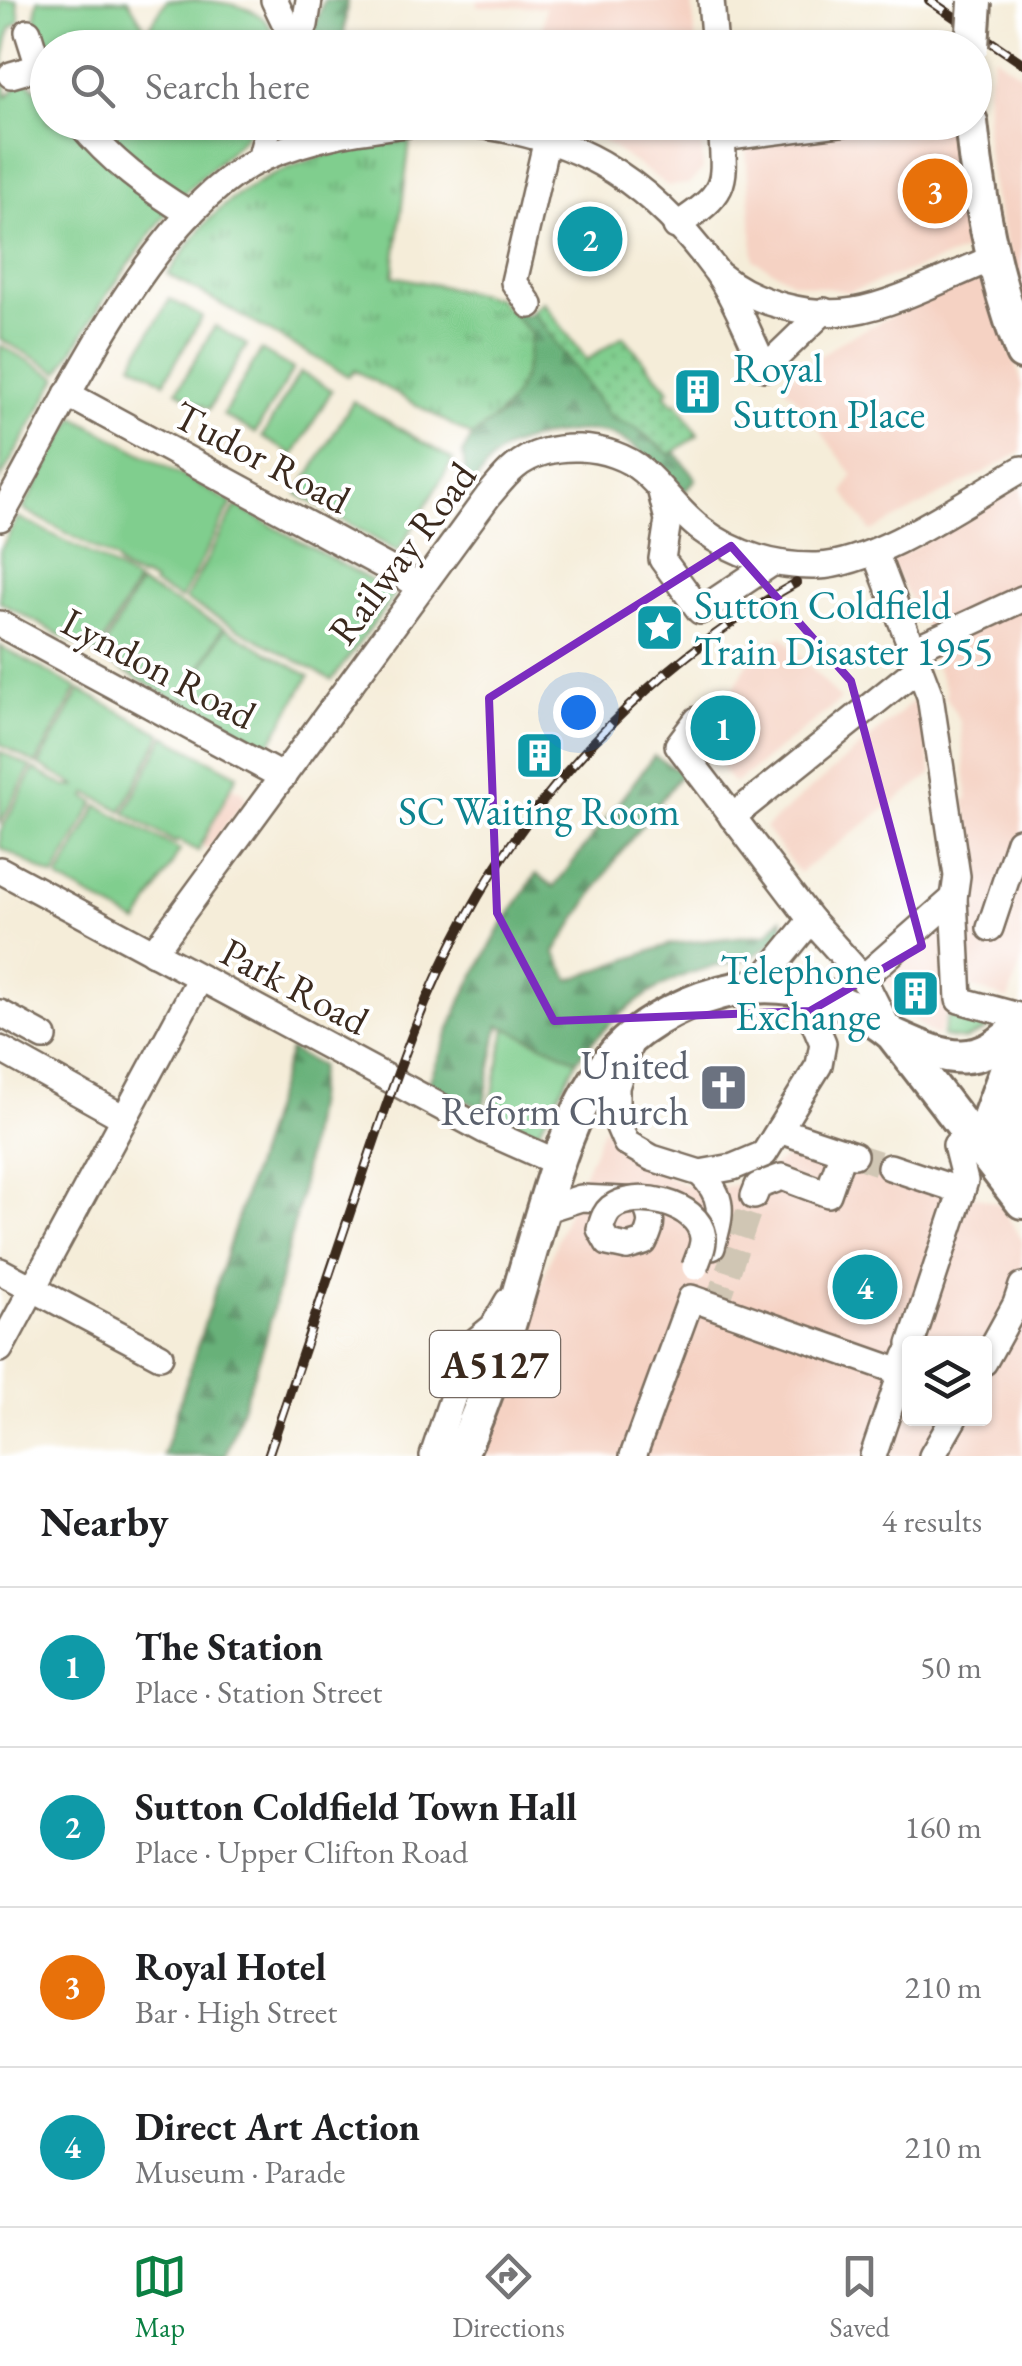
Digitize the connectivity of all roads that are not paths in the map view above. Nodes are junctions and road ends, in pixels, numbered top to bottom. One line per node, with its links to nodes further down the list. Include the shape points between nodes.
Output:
1 (309, 0): 6 (street)
2 (711, 0): 7 (street)
3 (975, 1): 8 (main road, bridge)
4 (272, 2): 5 (street)
5 (286, 30)
6 (302, 30)
7 (714, 30)
8 (973, 30)
9 (28, 32): 10 (street)
10 (30, 38)
11 (30, 74): 12 (street)
12 (10, 75)
13 (94, 140): 21 (street, via 144,186)
14 (265, 140): 20 (street)
15 (312, 140): 20 (street)
16 (547, 140): 25 (street, via 514,282)
17 (551, 140): 22 (street, via 608,165)
18 (722, 140): 22 (street, via 720,190)
19 (973, 140): 23 (main road)
20 (260, 160): 21 (street)
21 (190, 214): 28 (street, via 129,293)
22 (676, 226): 24 (street)
23 (991, 259): 26 (street, via 854,312); 27 (main road)
24 (717, 273): 26 (street, via 755,296); 26 (street, via 771,376)
25 (530, 305)
26 (824, 312)
27 (1022, 353)
28 (67, 394): 31 (street); 34 (street, Tudor Road)
29 (1022, 469): 32 (street, Railway Road)
30 (660, 487): 33 (street, Railway Road, via 705,532); 33 (street, via 668,520 662,559 700,611); 34 (street, Railway Road, via 611,454 539,452 488,495)
31 (0, 518)
32 (875, 552): 33 (street, Railway Road, via 846,563); 37 (street)
33 (772, 563)
34 (421, 586): 39 (street, Railway Road)
35 (1022, 599): 37 (street, via 984,614)
36 (0, 624): 39 (street, Lyndon Road)
37 (916, 658): 40 (street); 44 (street, via 930,696 957,876)
38 (697, 720): 40 (street, via 678,745)
39 (283, 778): 47 (street, Railway Road)
40 (732, 816): 45 (street)
41 (1019, 841): 43 (street)
42 (0, 870): 47 (street, Park Road)
43 (1003, 890): 44 (street); 46 (street)
44 (954, 898): 49 (street); 53 (street, via 959,1000)
45 (811, 920): 49 (street); 50 (street)
46 (990, 928)
47 (153, 953): 48 (street, Park Road)
48 (200, 978): 59 (street); 63 (street, Park Road, via 484,1130)
49 (862, 978): 54 (street)
50 (757, 986): 51 (main road, A5127); 56 (main road, A5127, via 674,1011)
51 (800, 989): 54 (main road, A5127, via 845,1003); 60 (street, via 823,1043 819,1065)
52 (0, 1013): 55 (street)
53 (1022, 1023): 54 (main road, A5127, via 996,1048 961,1058); 62 (main road, via 990,1114)
54 (892, 1034): 62 (main road, A5127)
55 (44, 1038)
56 (632, 1038): 63 (main road, A5127, via 584,1102); 65 (street, via 616,1086 616,1120 626,1143)
57 (0, 1049): 59 (street)
58 (1022, 1076): 68 (main road)
59 (124, 1118): 74 (street)
60 (779, 1130): 65 (street, via 764,1154); 67 (street, via 848,1153 828,1194 782,1177 758,1186)
61 (956, 1145): 66 (street)
62 (988, 1155): 68 (main road, A5127)
63 (558, 1162): 69 (main road, A5127)
64 (890, 1167): 66 (street)
65 (700, 1174): 70 (street, via 716,1189 720,1215)
66 (962, 1190): 76 (street)
67 (754, 1196)
68 (1021, 1202)
69 (543, 1210): 71 (street, bridge, via 581,1198 630,1199 643,1201 652,1216 651,1228 644,1242 627,1248 608,1244 600,1229 614,1205 628,1200 642,1201 655,1202 672,1204 686,1208 704,1240); 73 (main road, A5127)
70 (712, 1247)
71 (695, 1267)
72 (0, 1271): 74 (street)
73 (525, 1271): 83 (street, via 464,1363); 84 (main road, A5127)
74 (32, 1286): 77 (street); 80 (street)
75 (1020, 1298): 78 (street)
76 (913, 1336)
77 (0, 1348)
78 (992, 1348)
79 (902, 1353): 85 (street, via 691,1298)
80 (160, 1356)
81 (902, 1369): 86 (street)
82 (949, 1426): 87 (street)
83 (433, 1456)
84 (460, 1456)
85 (632, 1456)
86 (874, 1456)
87 (932, 1456)

